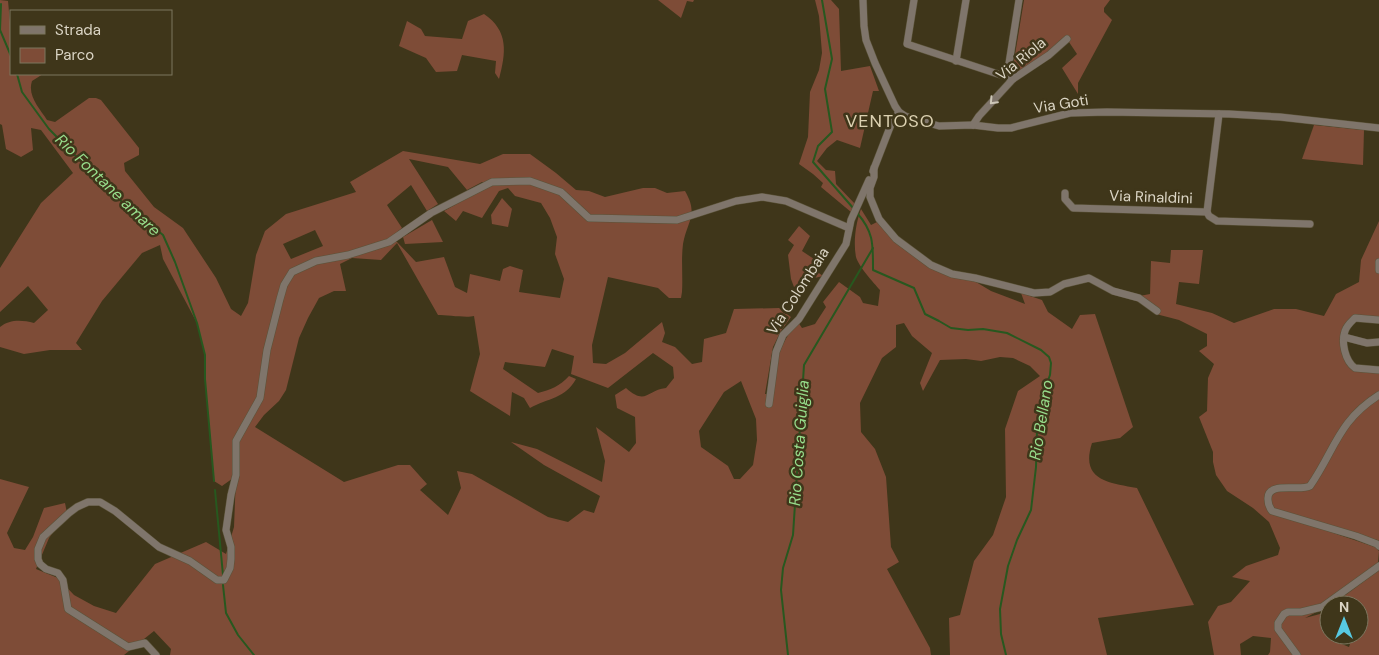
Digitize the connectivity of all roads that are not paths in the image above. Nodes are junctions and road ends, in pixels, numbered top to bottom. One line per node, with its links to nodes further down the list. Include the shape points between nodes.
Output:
1 (863, 0): 8 (street, via 868,46)
2 (914, 0): 6 (street, via 907,44)
3 (966, 0): 6 (street)
4 (1019, 0): 7 (street)
5 (1066, 39): 7 (street, Via Riola, via 1049,55)
6 (956, 61): 7 (street)
7 (1010, 78): 10 (street, Via Riola, one-way to 10)
8 (899, 112): 10 (street, Via Goti, via 939,126); 12 (street, Via Colombaia)
9 (1219, 114): 10 (street, Via Goti, via 1076,113 1011,128); 11 (street, Via Goti, via 1318,120); 14 (street, Via Rinaldini)
10 (974, 125)
11 (1379, 128)
12 (874, 168): 16 (street, Via Colombaia); 19 (street, Via Colombaia, via 870,196 879,219 911,252 931,265 952,274 1034,293 1050,292 1064,284 1089,278 1139,298)
13 (1065, 193): 14 (street, Via Rinaldini, via 1065,199 1073,208)
14 (1207, 212): 15 (street, via 1217,221)
15 (1310, 224)
16 (849, 228): 25 (street, Via Colombaia, via 847,242 830,273 799,319 783,335 776,352); 28 (street, via 786,201 762,197 676,220 589,218 561,192 530,181 492,182 431,214 389,242 316,261 292,272 284,285 267,350 260,398 236,441 236,475 226,530 232,559 224,580 217,580 190,561 159,547 100,502 88,502 77,507 43,537 38,548 40,564 58,573 63,580 68,609 128,646 145,643)
17 (1379, 262): 18 (street)
18 (1379, 270)
19 (1157, 310)
20 (1379, 320): 21 (street, via 1356,318 1348,324)
21 (1344, 337): 22 (street, via 1367,343); 23 (street, via 1346,358 1352,366)
22 (1379, 342)
23 (1379, 370)
24 (1379, 395): 26 (street, via 1362,406 1348,422 1310,486 1283,487 1267,495 1272,511)
25 (769, 404)
26 (1379, 546)
27 (1379, 566): 29 (street, via 1322,607 1284,614 1278,629)
28 (156, 655)
29 (1297, 655)

